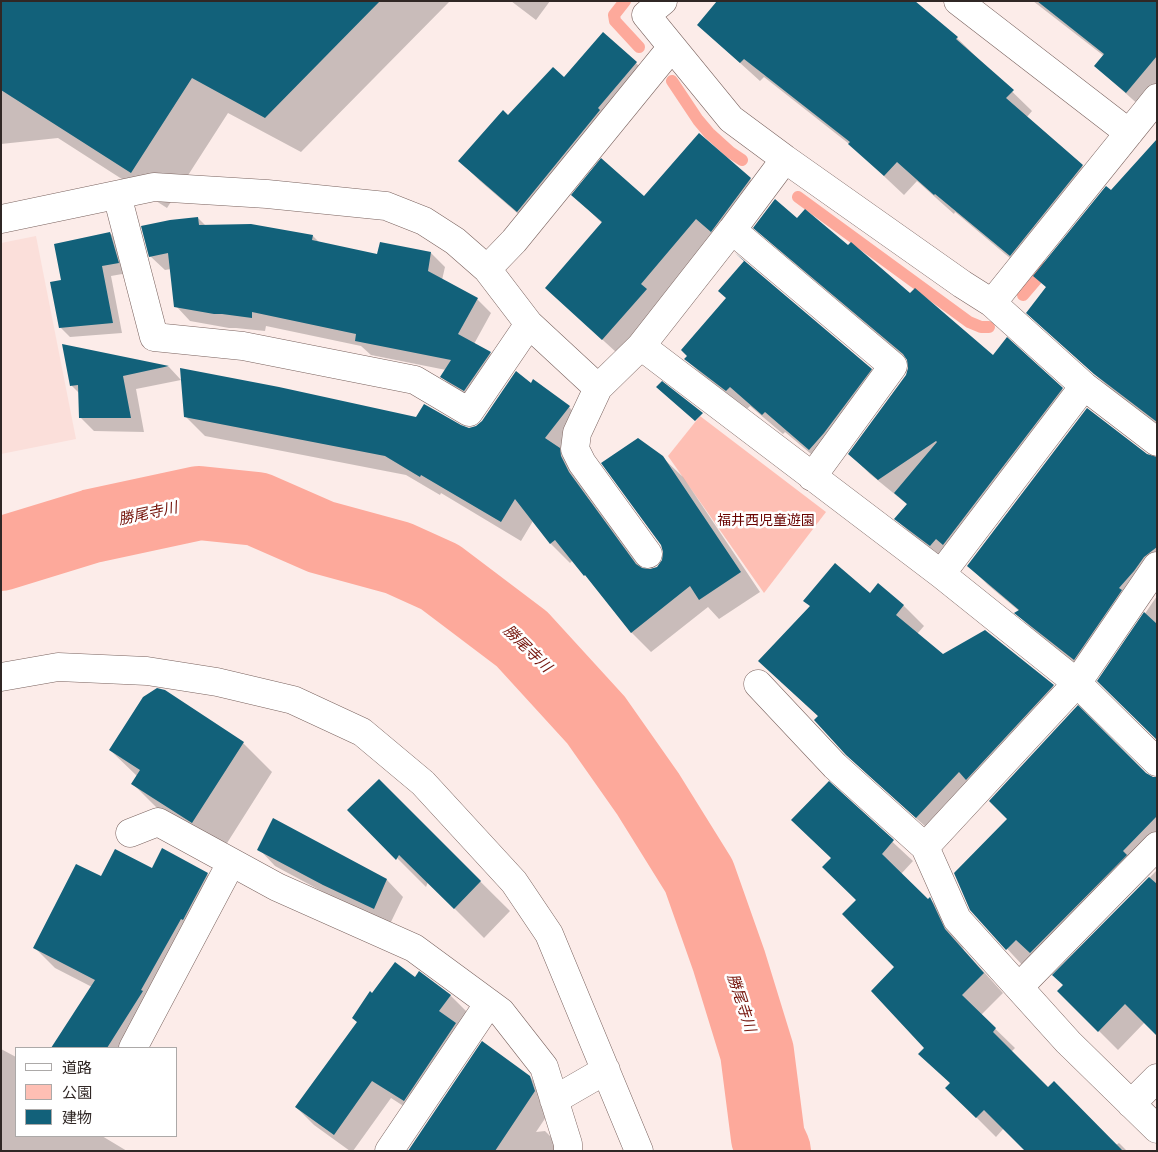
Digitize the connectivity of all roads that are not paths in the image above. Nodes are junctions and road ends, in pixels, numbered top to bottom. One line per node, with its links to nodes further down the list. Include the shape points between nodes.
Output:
1 (663, 1): 3 (street, via 646,15)
2 (958, 1): 5 (street)
3 (672, 47): 6 (street, via 731,119); 10 (street, via 514,242)
4 (1157, 98): 5 (street)
5 (1129, 133): 11 (street)
6 (785, 159): 9 (street); 11 (street)
7 (116, 195): 8 (street); 10 (street, via 154,187 386,206 424,221 455,241); 12 (street, via 154,337 243,346 415,380 468,412)
8 (1, 219)
9 (732, 230): 13 (street); 17 (street, via 893,366)
10 (487, 269): 12 (street)
11 (992, 303): 14 (street)
12 (529, 324): 15 (street)
13 (640, 346): 15 (street); 17 (street)
14 (1084, 386): 16 (street); 20 (street)
15 (598, 388): 18 (street, via 577,433 575,449)
16 (1157, 442)
17 (812, 477): 20 (street)
18 (648, 554)
19 (1157, 566): 22 (street)
20 (942, 574): 22 (street)
21 (1, 677): 32 (street, via 58,667 147,671 217,682 293,700 362,732 423,783 514,882 549,934)
22 (1077, 682): 24 (street); 27 (street)
23 (758, 684): 27 (street, via 834,766)
24 (1157, 762)
25 (130, 833): 28 (street, via 158,822)
26 (1157, 846): 29 (street)
27 (925, 847): 29 (street, via 957,919)
28 (231, 863): 30 (street, via 276,888 414,948); 31 (street)
29 (1019, 987): 35 (street, via 1068,1042)
30 (489, 1003): 34 (street, via 501,1012 544,1066); 37 (street)
31 (134, 1047)
32 (606, 1070): 34 (street); 39 (street)
33 (1157, 1078): 35 (street)
34 (554, 1100): 38 (street)
35 (1131, 1104): 36 (street)
36 (1157, 1129)
37 (389, 1151)
38 (568, 1151)
39 (639, 1151)

